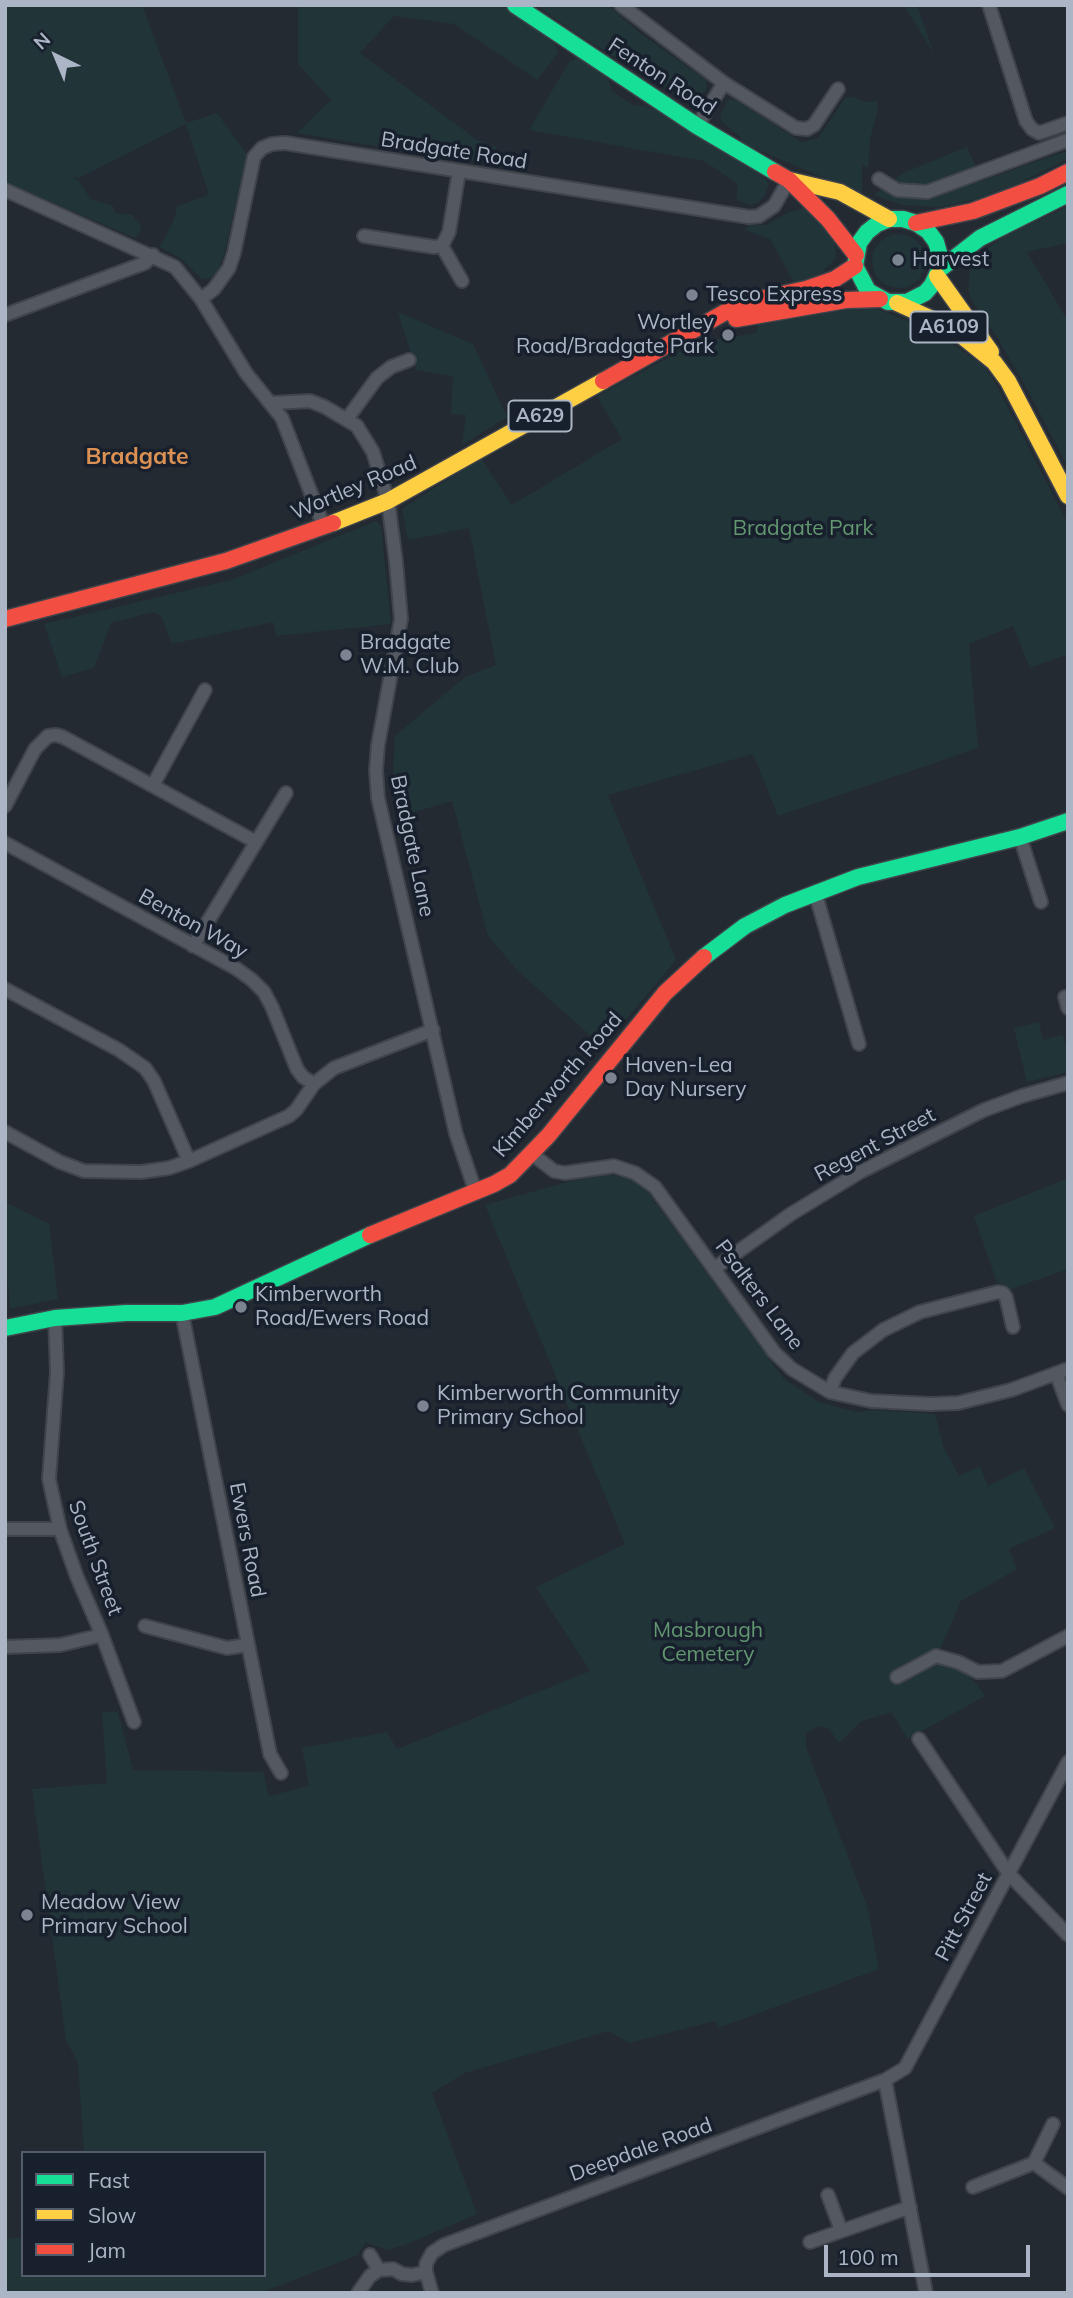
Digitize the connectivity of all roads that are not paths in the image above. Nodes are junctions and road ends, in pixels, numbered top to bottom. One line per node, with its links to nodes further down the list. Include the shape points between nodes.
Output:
1 (515, 5): 7 (main road, Fenton Road)
2 (621, 5): 4 (street)
3 (989, 5): 6 (street, via 1026,121 1039,133)
4 (724, 83): 5 (street, via 801,130 814,125); 7 (street)
5 (838, 89)
6 (1068, 123)
7 (697, 125): 12 (main road, Fenton Road)
8 (1068, 140): 11 (street, via 927,192 897,190)
9 (459, 171): 12 (street, Bradgate Road, via 749,217 774,206); 18 (street, via 449,232); 23 (street, Bradgate Road, via 285,143 262,148 251,168 232,261 214,289)
10 (1068, 172): 16 (main road, via 973,211)
11 (879, 179)
12 (789, 180): 15 (main road, Fenton Road, via 840,192); 20 (main road, Fenton Road, via 828,219)
13 (5, 190): 19 (street)
14 (1061, 197): 21 (main road, via 979,238)
15 (889, 219): 16 (main road); 20 (main road, A629, via 867,232)
16 (916, 223): 21 (main road, via 936,242)
17 (365, 236): 18 (street)
18 (442, 246): 22 (street)
19 (153, 255): 23 (street, via 175,267); 26 (street, via 145,263)
20 (856, 260): 24 (main road, via 860,279); 27 (main road, Wortley Road / A629, via 835,279 729,310)
21 (938, 273): 25 (main road, via 917,298); 29 (main road, A6109, via 990,349)
22 (462, 281)
23 (201, 299): 30 (street, via 246,373)
24 (880, 299): 25 (main road, A629); 27 (main road, Wortley Road / A629, via 806,305)
25 (897, 303): 29 (main road, A6109, via 952,328)
26 (5, 316)
27 (692, 330): 33 (main road, Wortley Road / A629)
28 (409, 360): 31 (street, via 377,378)
29 (994, 362): 32 (main road, A6109)
30 (272, 403): 31 (street, via 310,401); 34 (street, via 288,431)
31 (347, 419): 33 (street, Bradgate Lane, via 358,426 373,452)
32 (1068, 496)
33 (388, 502): 34 (main road, Wortley Road / A629); 48 (street, Bradgate Lane, via 401,619 378,745 378,798)
34 (324, 527): 35 (main road, Wortley Road / A629, via 226,561)
35 (5, 619)
36 (205, 690): 37 (street)
37 (153, 785): 39 (street, via 64,737 48,736 35,749); 42 (street)
38 (286, 793): 42 (street)
39 (5, 806)
40 (1068, 821): 41 (main road, Kimberworth Road)
41 (1020, 837): 44 (main road, Kimberworth Road, via 897,866); 45 (street)
42 (256, 842): 46 (street)
43 (5, 843): 46 (street, Benton Way)
44 (815, 892): 49 (street); 53 (main road, Kimberworth Road, via 745,926 684,974)
45 (1041, 902)
46 (193, 946): 51 (street, Benton Way, via 237,969 264,992 297,1069)
47 (5, 989): 54 (street, via 145,1068)
48 (433, 1030): 51 (street, via 343,1064); 55 (street, Bradgate Lane, via 456,1134)
49 (859, 1044)
50 (1068, 1083): 56 (street, Regent Street, via 984,1110 860,1172)
51 (314, 1084): 54 (street, via 289,1116)
52 (5, 1132): 54 (street, via 84,1171 141,1172)
53 (532, 1154): 55 (main road, Kimberworth Road, via 509,1175); 56 (street, Psalters Lane, via 554,1171 614,1166 635,1173 655,1187)
54 (189, 1161)
55 (476, 1192): 57 (main road, Kimberworth Road, via 370,1235 225,1303)
56 (715, 1268): 62 (street, Psalters Lane, via 775,1352)
57 (182, 1313): 58 (main road, Kimberworth Road); 69 (street, Ewers Road)
58 (55, 1318): 60 (main road, Kimberworth Road); 65 (street, South Street, via 57,1372 49,1479)
59 (1013, 1327): 62 (street, via 1006,1297 998,1292 920,1312 883,1329 853,1353)
60 (5, 1328)
61 (1062, 1371): 62 (street, Psalters Lane, via 1011,1390 958,1402 871,1401); 63 (street)
62 (830, 1392)
63 (1068, 1405)
64 (5, 1529): 65 (street)
65 (60, 1529): 67 (street, South Street)
66 (145, 1626): 69 (street, via 227,1648)
67 (102, 1634): 70 (street, via 60,1645); 72 (street, South Street)
68 (1068, 1636): 71 (street, via 1002,1671 978,1672 939,1656)
69 (248, 1645): 75 (street, Ewers Road, via 270,1754)
70 (5, 1647)
71 (897, 1677)
72 (134, 1722)
73 (919, 1739): 76 (street)
74 (1068, 1762): 76 (street, Pitt Street)
75 (281, 1773)
76 (1009, 1874): 77 (street); 78 (street, Pitt Street, via 911,2061)
77 (1068, 1935)
78 (886, 2080): 84 (street); 89 (street, Deepdale Road, via 444,2245 429,2257)
79 (1054, 2124): 80 (street)
80 (1034, 2163): 81 (street); 82 (street)
81 (973, 2187)
82 (1068, 2188)
83 (828, 2195): 85 (street)
84 (910, 2207): 85 (street); 92 (street)
85 (841, 2230): 86 (street)
86 (810, 2242)
87 (370, 2255): 88 (street)
88 (379, 2270): 89 (street, via 412,2275); 90 (street)
89 (426, 2272): 91 (street)
90 (358, 2293)
91 (432, 2293)
92 (926, 2293)

